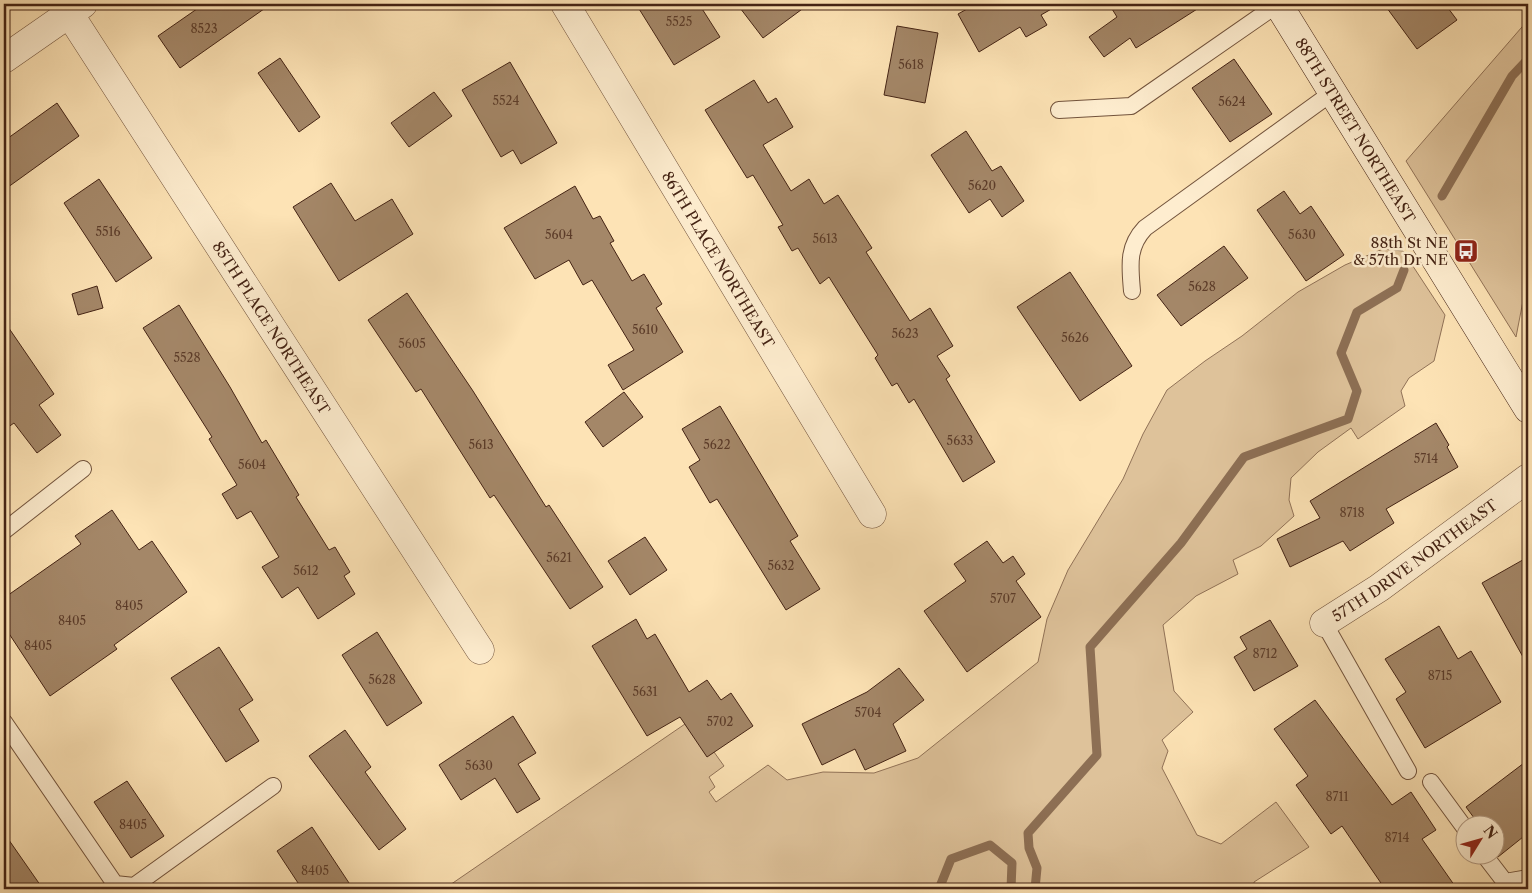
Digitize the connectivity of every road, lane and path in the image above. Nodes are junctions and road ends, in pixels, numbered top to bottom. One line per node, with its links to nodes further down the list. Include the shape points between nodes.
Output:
1 (566, 4): 11 (street, 86TH PLACE NORTHEAST)
2 (1278, 4): 5 (street, 88TH STREET NORTHEAST); 6 (lane, via 1131,106)
3 (72, 7): 4 (street); 14 (street, 85TH PLACE NORTHEAST)
4 (4, 59)
5 (1333, 92): 7 (lane, via 1145,228 1135,238 1129,264); 8 (street, 88TH STREET NORTHEAST)
6 (1059, 110)
7 (1132, 291)
8 (1528, 409)
9 (83, 469): 12 (lane)
10 (1528, 478): 13 (street, 57TH DRIVE NORTHEAST, via 1379,588)
11 (872, 514)
12 (4, 531)
13 (1324, 623): 16 (lane)
14 (480, 650)
15 (4, 722): 22 (lane)
16 (1408, 771)
17 (1431, 782): 19 (lane)
18 (273, 786): 22 (lane, via 134,886)
19 (1456, 816)
20 (1493, 866): 21 (lane, via 1505,882)
21 (1528, 878)
22 (115, 887)

